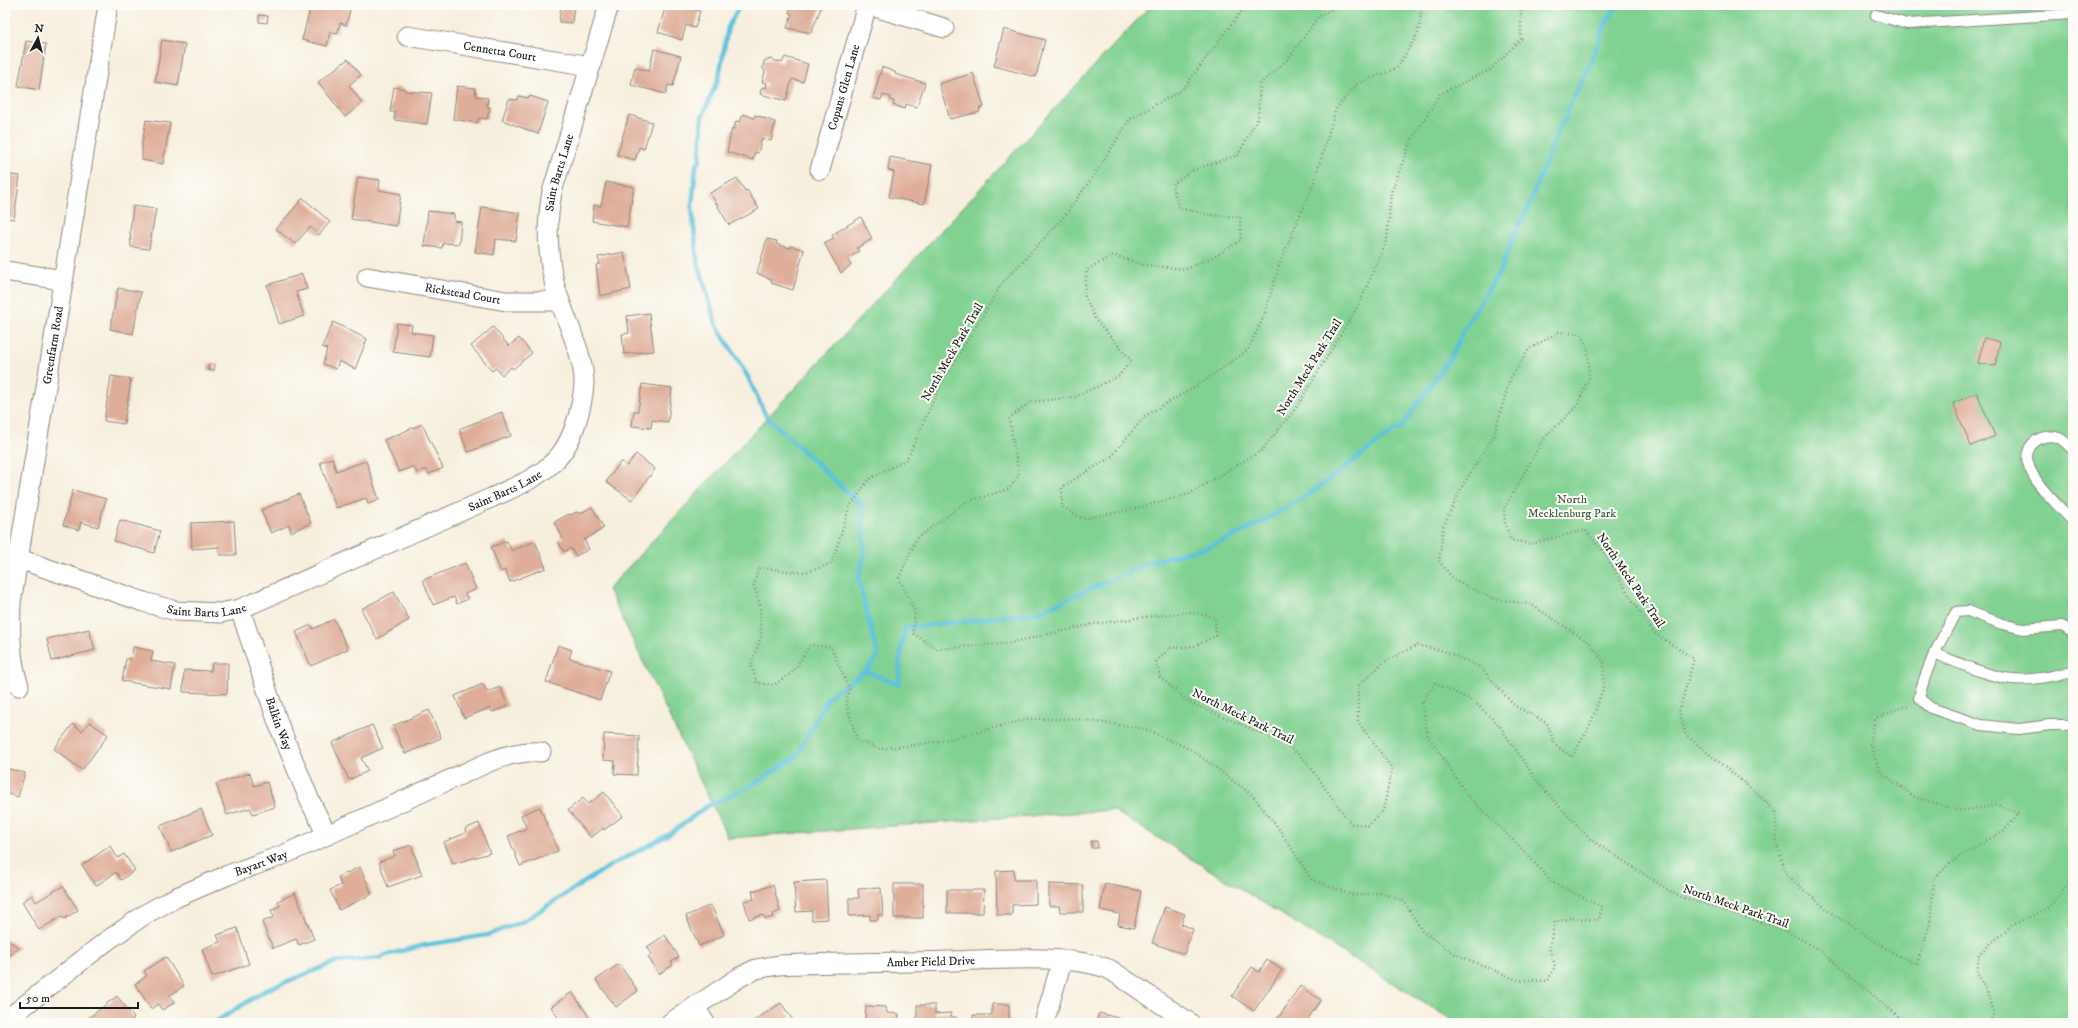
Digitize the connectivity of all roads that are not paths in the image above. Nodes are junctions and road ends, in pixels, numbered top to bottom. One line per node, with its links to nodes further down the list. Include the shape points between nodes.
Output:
1 (108, 5): 12 (street, Greenfarm Road)
2 (609, 5): 8 (street, Saint Barts Lane)
3 (868, 5): 6 (street); 9 (street, Copans Glen Lane)
4 (2073, 14): 5 (lane, via 1907,24)
5 (1876, 15)
6 (944, 28)
7 (408, 36): 8 (street, Cennetta Court)
8 (591, 66): 13 (street, Saint Barts Lane, via 552,192 549,211 549,259)
9 (820, 170)
10 (5, 271): 12 (street)
11 (367, 277): 13 (street, Rickstead Court, via 506,301)
12 (63, 280): 16 (street, Greenfarm Road)
13 (560, 301): 17 (street, Saint Barts Lane, via 582,366 584,383 574,430 564,450 550,466 491,498)
14 (2073, 450): 15 (lane, via 2061,439 2044,437 2030,446 2027,461 2041,486)
15 (2073, 522)
16 (12, 556): 17 (street, Saint Barts Lane, via 176,611 220,613); 21 (street, Greenfarm Road, via 10,622 14,672)
17 (240, 609): 24 (street, Balkin Way, via 278,723)
18 (2073, 635): 19 (lane, via 2062,626 2023,629 1968,611 1956,612)
19 (1934, 652): 20 (lane, via 1991,674 2013,679 2041,678); 22 (lane, via 1919,698 1931,708 1981,725 2019,729)
20 (2073, 671)
21 (19, 686)
22 (2073, 725)
23 (541, 752): 24 (street, Bayart Way, via 519,752 495,760)
24 (326, 835): 27 (street, Bayart Way, via 177,897 147,913 104,943)
25 (1062, 961): 26 (street, Amber Field Drive, via 779,965 756,969); 30 (street); 31 (street, Amber Field Drive, via 1109,969)
26 (694, 1006): 28 (street, Amber Field Drive); 29 (street)
27 (5, 1021)
28 (670, 1023)
29 (705, 1023)
30 (1044, 1023)
31 (1190, 1023)

